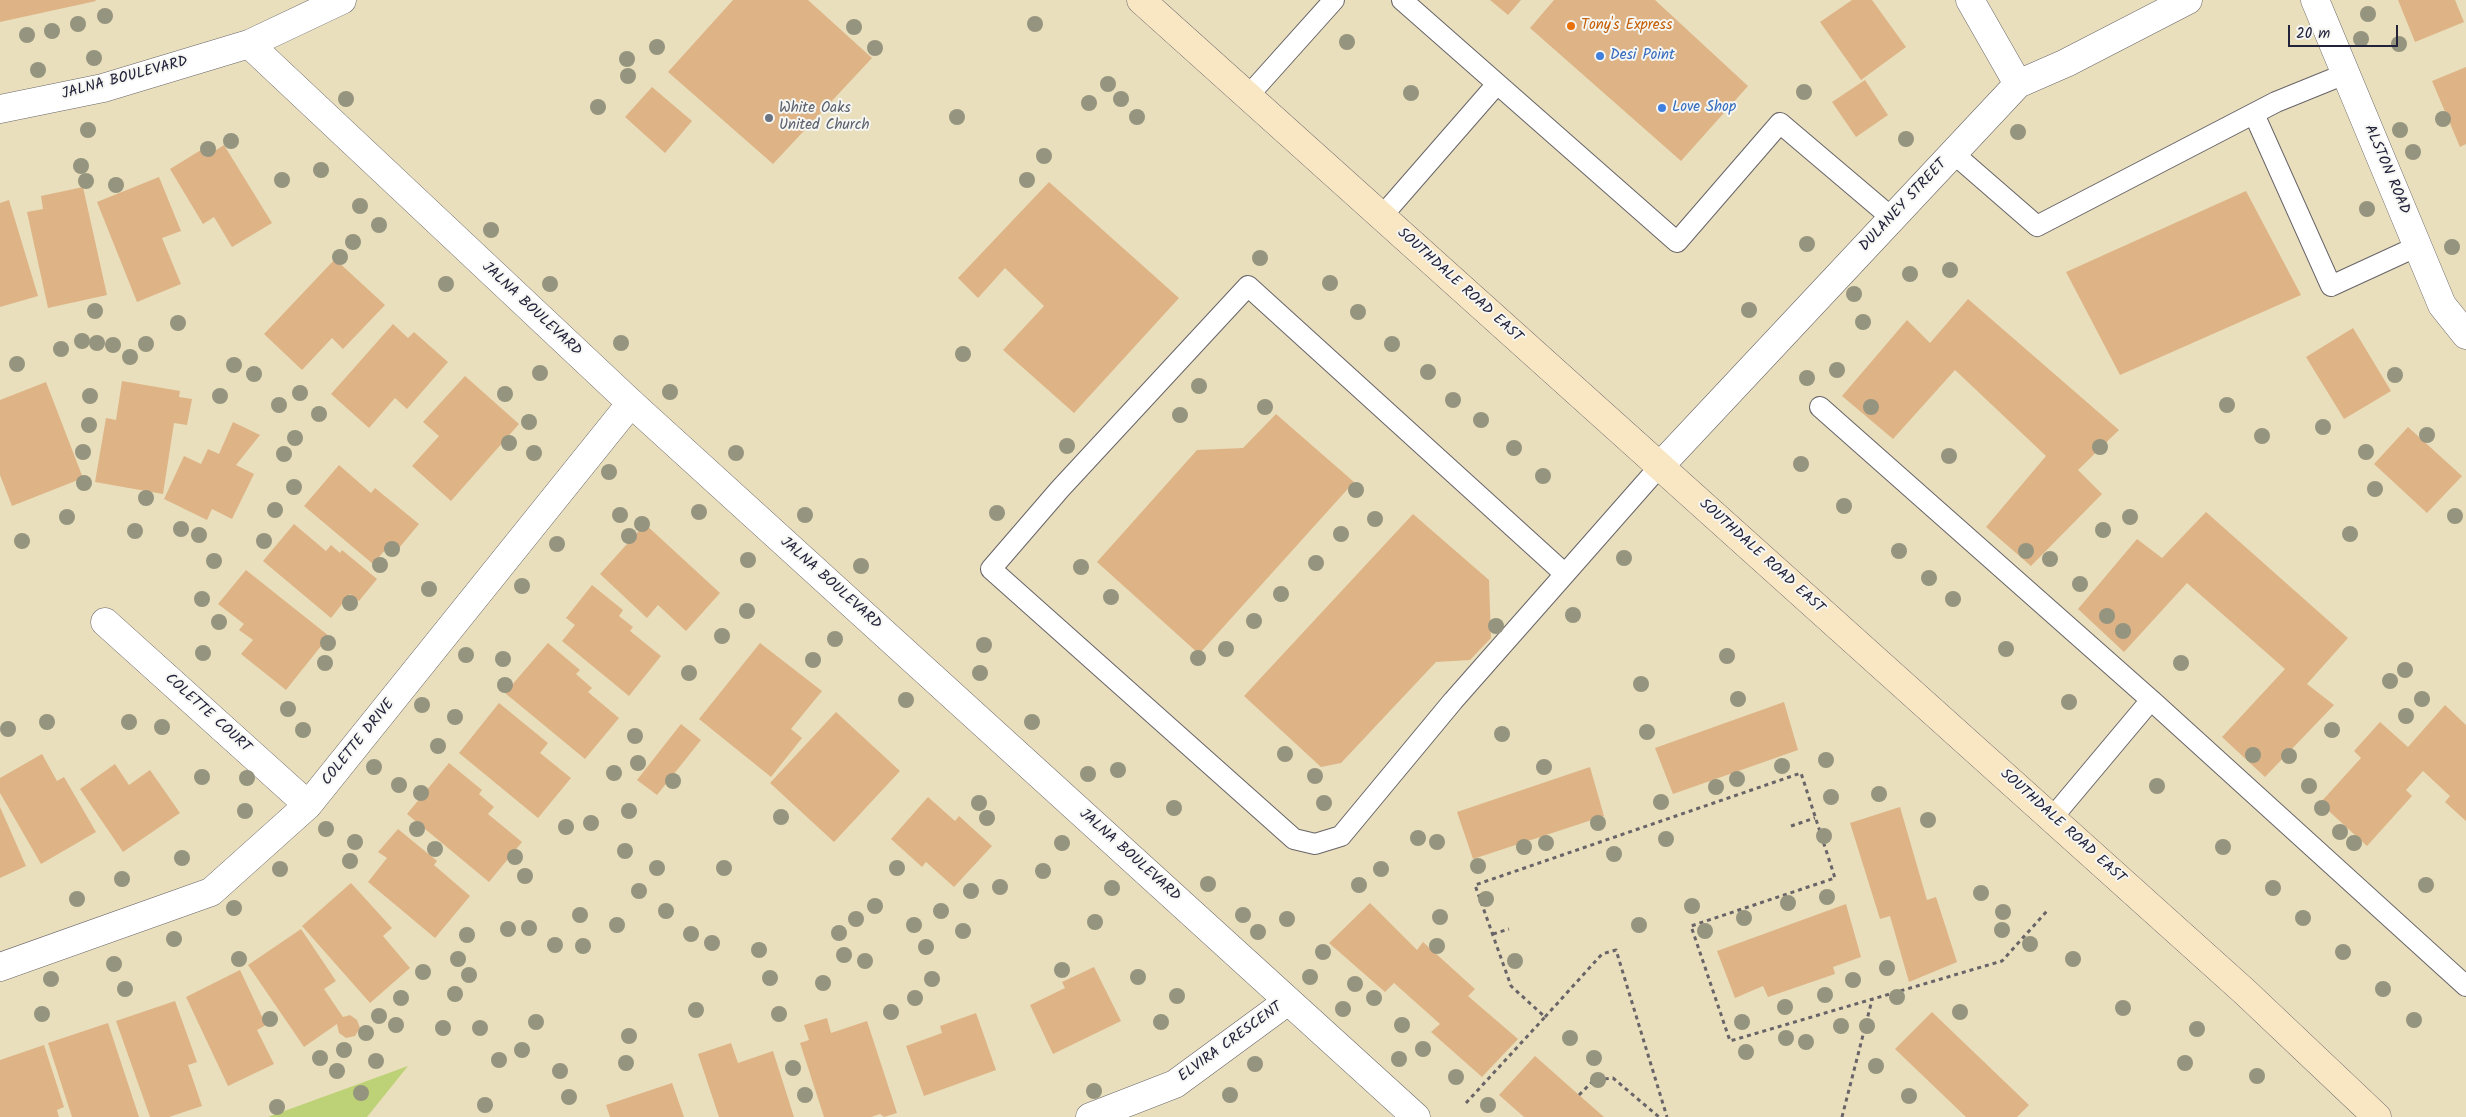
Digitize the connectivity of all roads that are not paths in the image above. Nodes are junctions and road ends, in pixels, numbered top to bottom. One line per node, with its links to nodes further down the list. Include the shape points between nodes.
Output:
1 (342, 0): 8 (street, JALNA BOULEVARD)
2 (1140, 0): 12 (main road, SOUTHDALE ROAD EAST)
3 (1334, 0): 12 (lane)
4 (1402, 0): 10 (lane)
5 (1970, 0): 11 (street)
6 (2188, 0): 11 (street, DULANEY STREET)
7 (2315, 0): 9 (street, ALSTON ROAD)
8 (249, 44): 13 (street, JALNA BOULEVARD, via 103,88); 20 (street, JALNA BOULEVARD)
9 (2345, 74): 14 (lane); 18 (street, ALSTON ROAD)
10 (1498, 84): 16 (lane); 17 (lane, via 1677,242 1780,123)
11 (2018, 84): 15 (street, DULANEY STREET)
12 (1248, 96): 16 (main road, SOUTHDALE ROAD EAST)
13 (0, 110)
14 (2254, 114): 15 (lane, via 2037,226); 18 (lane, via 2331,286)
15 (1953, 153): 17 (street, DULANEY STREET)
16 (1382, 216): 22 (main road, SOUTHDALE ROAD EAST)
17 (1892, 218): 22 (street, DULANEY STREET)
18 (2418, 246): 19 (street, ALSTON ROAD, via 2442,305)
19 (2466, 335)
20 (631, 404): 26 (street, COLETTE DRIVE); 30 (street, JALNA BOULEVARD)
21 (1820, 407): 25 (lane)
22 (1660, 466): 23 (lane); 27 (main road, SOUTHDALE ROAD EAST)
23 (1565, 574): 23 (lane, via 1248,286 1060,488 991,569 1294,839 1315,844 1340,836 1453,700)
24 (106, 622): 26 (street, COLETTE COURT)
25 (2151, 700): 27 (lane); 29 (lane)
26 (308, 806): 28 (street, COLETTE DRIVE, via 211,892)
27 (2052, 818): 33 (main road, SOUTHDALE ROAD EAST, via 2245,992)
28 (0, 967)
29 (2466, 986)
30 (1288, 1001): 31 (street, ELVIRA CRESCENT, via 1175,1084); 32 (street, JALNA BOULEVARD)
31 (1090, 1117)
32 (1416, 1117)
33 (2377, 1117)

